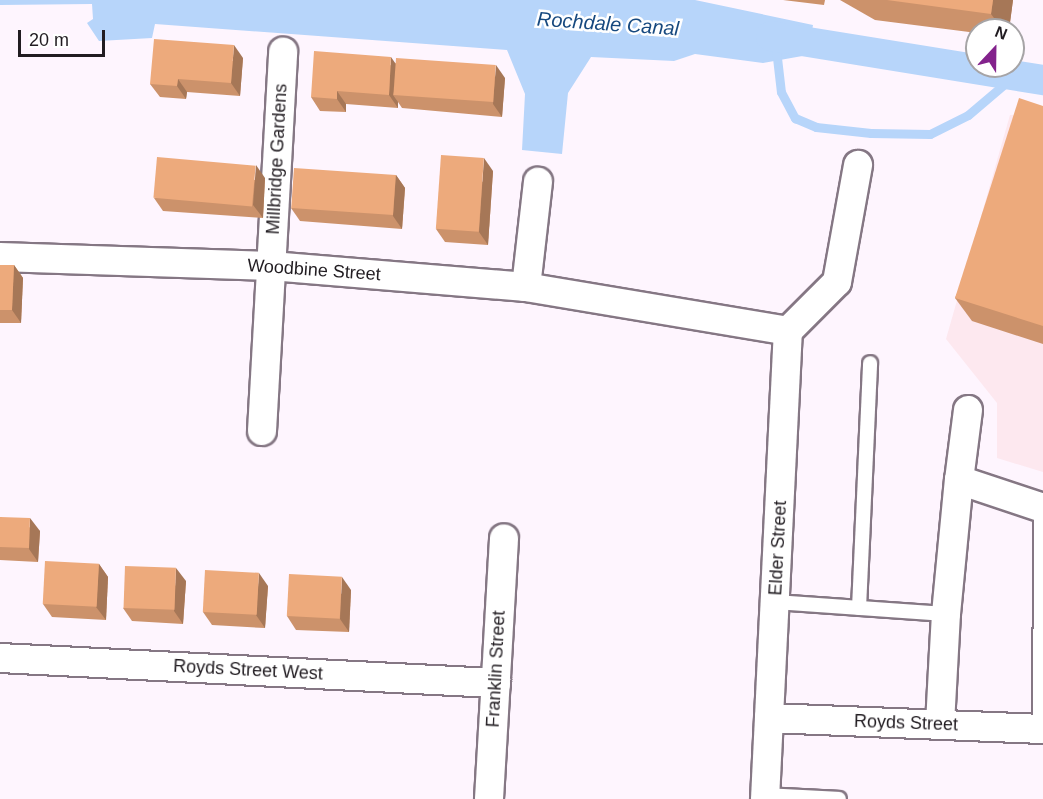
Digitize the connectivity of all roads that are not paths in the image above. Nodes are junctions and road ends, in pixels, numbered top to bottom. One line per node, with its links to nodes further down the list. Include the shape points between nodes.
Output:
1 (283, 52): 5 (street, Millbridge Gardens)
2 (858, 165): 7 (street, via 837,282)
3 (538, 182): 6 (street)
4 (0, 257): 5 (street, Woodbine Street)
5 (271, 266): 6 (street, Woodbine Street); 10 (street, Millbridge Gardens)
6 (526, 287): 7 (street, Woodbine Street)
7 (788, 331): 14 (street, Elder Street)
8 (870, 363): 15 (lane)
9 (968, 410): 11 (street)
10 (262, 431)
11 (959, 480): 12 (street); 16 (street)
12 (1042, 507): 21 (lane)
13 (504, 538): 18 (street, Franklin Street)
14 (775, 602): 15 (lane); 19 (street, Elder Street)
15 (859, 608): 16 (lane)
16 (946, 614): 20 (street)
17 (0, 658): 18 (street, Royds Street West)
18 (496, 682): 23 (street, Franklin Street)
19 (769, 718): 20 (street, Royds Street); 22 (street, Elder Street)
20 (940, 724): 21 (street, Royds Street)
21 (1042, 728)
22 (766, 797): 24 (lane)
23 (489, 799)
24 (839, 799)

